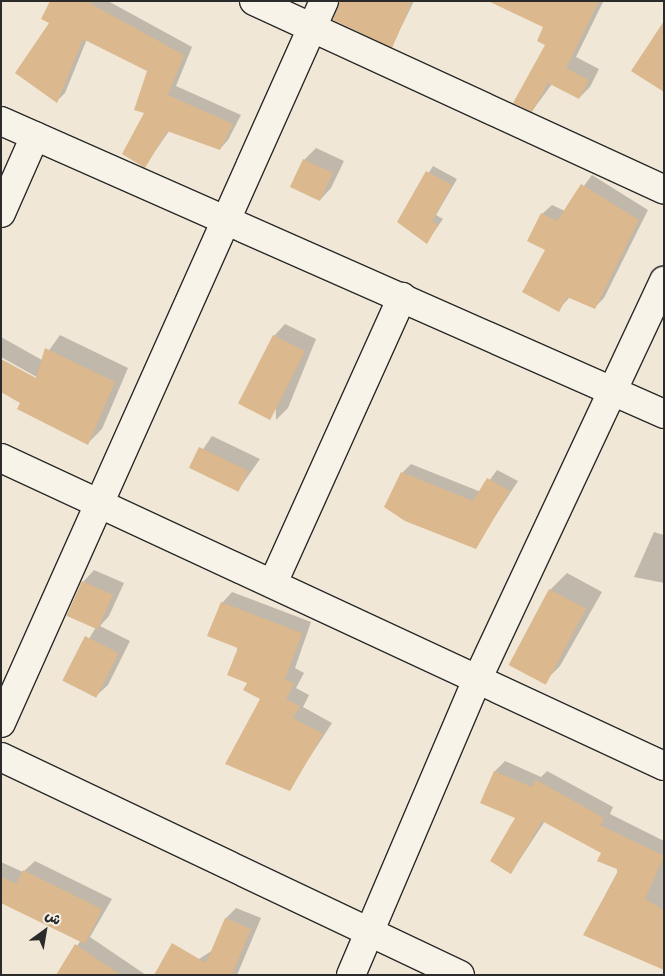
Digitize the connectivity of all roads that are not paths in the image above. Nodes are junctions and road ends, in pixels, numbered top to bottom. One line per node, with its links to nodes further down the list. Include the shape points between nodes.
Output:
1 (254, 1): 3 (street)
2 (324, 1): 3 (street)
3 (312, 28): 6 (street); 8 (street)
4 (1, 121): 5 (street)
5 (35, 136): 7 (street); 8 (street)
6 (664, 190)
7 (1, 213)
8 (225, 220): 10 (street); 14 (street)
9 (664, 281): 11 (street)
10 (402, 297): 11 (street); 15 (street)
11 (613, 390): 12 (street); 16 (street)
12 (664, 414)
13 (1, 458): 14 (street)
14 (98, 500): 15 (street); 17 (street)
15 (273, 583): 16 (street)
16 (477, 680): 19 (street); 20 (street)
17 (1, 723)
18 (1, 757): 20 (street)
19 (664, 766)
20 (371, 932): 21 (street); 22 (street)
21 (351, 975)
22 (460, 975)

